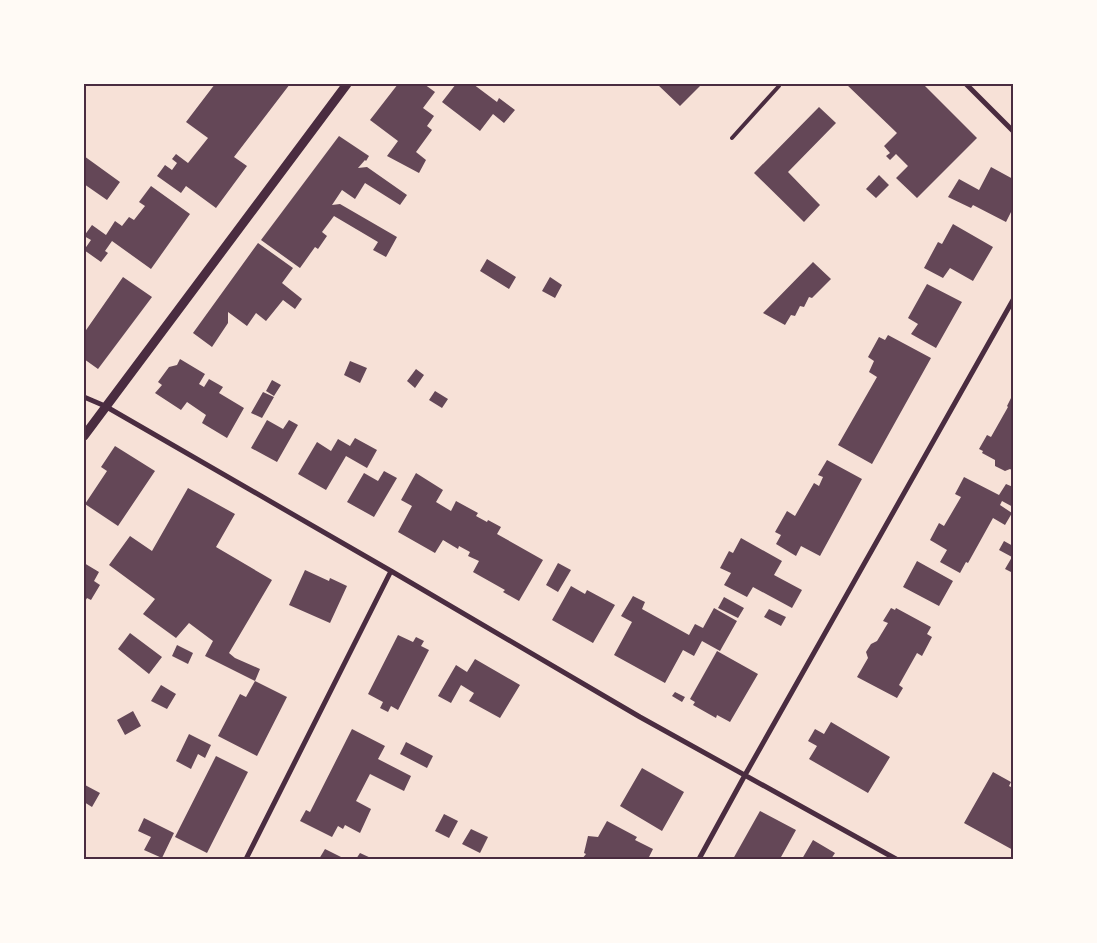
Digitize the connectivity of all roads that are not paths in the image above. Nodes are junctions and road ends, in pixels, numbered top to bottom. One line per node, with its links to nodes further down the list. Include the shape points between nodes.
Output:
1 (346, 84): 8 (street)
2 (779, 84): 5 (lane)
3 (966, 84): 4 (street)
4 (1013, 131)
5 (732, 138)
6 (1013, 300): 11 (street)
7 (84, 397): 8 (street)
8 (105, 406): 9 (street); 10 (street)
9 (84, 436)
10 (391, 571): 11 (street); 12 (street)
11 (745, 775): 13 (street); 14 (street)
12 (246, 859)
13 (699, 859)
14 (896, 859)

